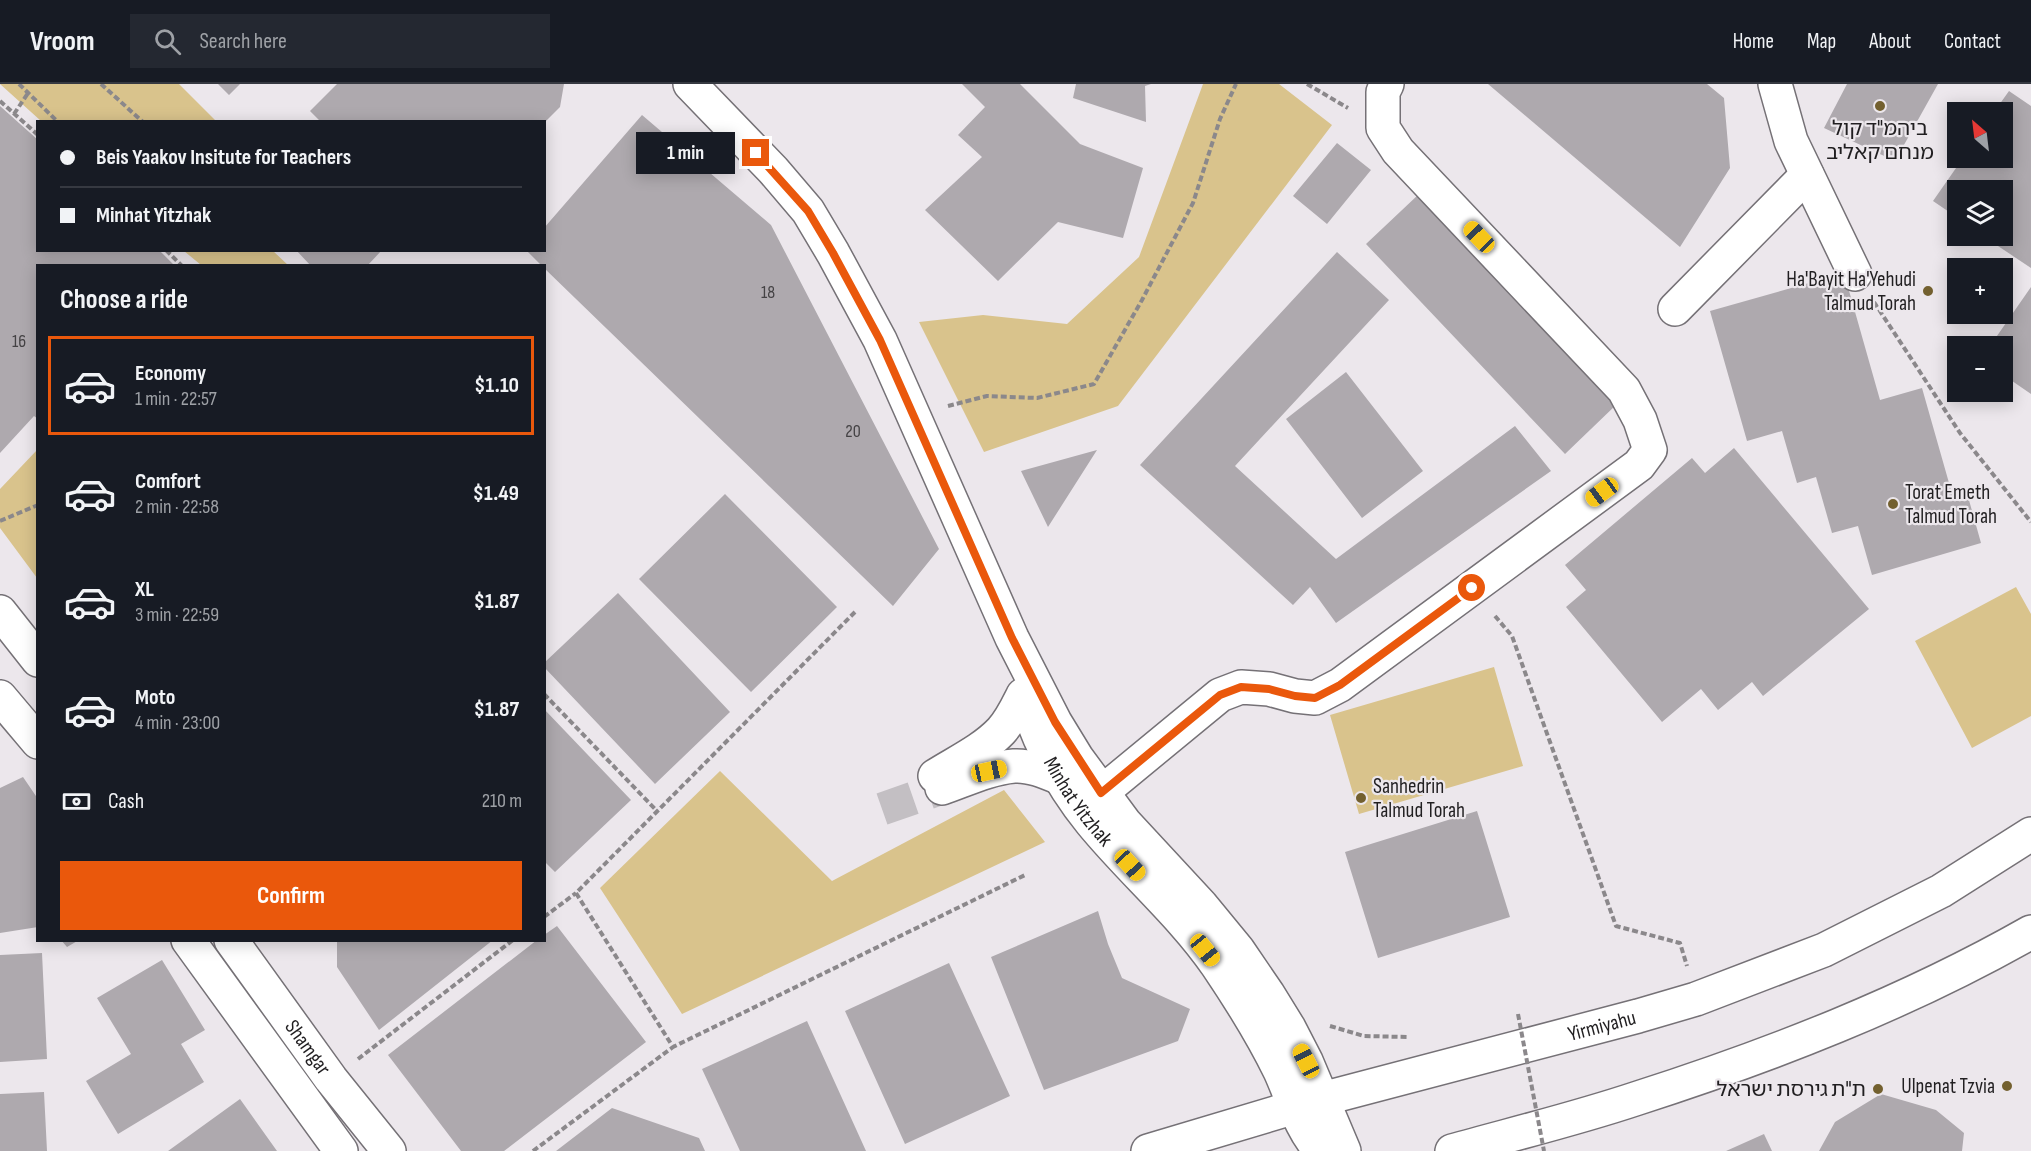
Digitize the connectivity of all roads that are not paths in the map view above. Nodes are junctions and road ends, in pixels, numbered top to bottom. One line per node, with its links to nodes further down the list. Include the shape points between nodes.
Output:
1 (690, 84): 8 (street, Minhat Yitzhak, via 808,211 833,253 880,340)
2 (1387, 84): 14 (street, via 1383,93 1383,128 1398,152 1624,390 1650,450 1639,465 1340,685 1315,698 1241,687 1220,695)
3 (1775, 84): 4 (street, via 1791,141)
4 (1808, 175): 5 (street); 6 (street)
5 (1855, 274)
6 (1675, 309)
7 (0, 612): 9 (street)
8 (1012, 638): 10 (street, Minhat Yitzhak); 14 (street, Minhat Yitzhak, via 1055,722)
9 (36, 657)
10 (1023, 695): 13 (street, Minhat Yitzhak, via 1038,737); 13 (street, via 1001,731 939,782 1015,766)
11 (0, 697): 12 (street)
12 (36, 740)
13 (1060, 778): 19 (street, Minhat Yitzhak, via 1091,822 1216,963 1271,1053)
14 (1101, 793): 19 (street, Minhat Yitzhak, via 1238,950 1306,1061)
15 (2031, 834): 19 (street, Yirmiyahu, via 1941,891 1824,950 1696,999)
16 (2031, 932): 25 (street, via 1901,999 1781,1048 1634,1100)
17 (189, 942): 20 (street, Shamgar)
18 (232, 942): 21 (street, Shamgar)
19 (1308, 1103): 22 (street, Yirmiyahu); 23 (street, Minhat Yitzhak, via 1305,1127); 24 (street)
20 (341, 1151)
21 (389, 1151)
22 (1148, 1151)
23 (1321, 1151)
24 (1344, 1151)
25 (1452, 1151)

